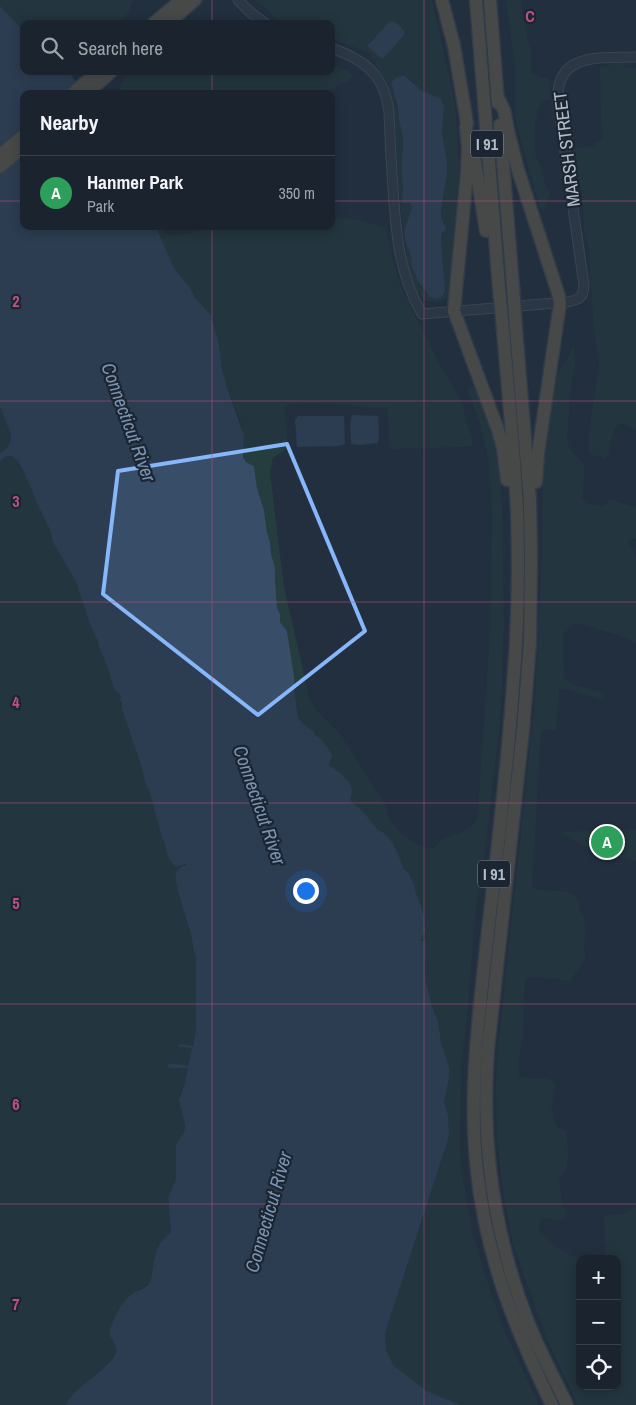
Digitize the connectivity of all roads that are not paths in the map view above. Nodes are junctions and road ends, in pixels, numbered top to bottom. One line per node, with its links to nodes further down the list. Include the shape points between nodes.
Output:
1 (181, 0): 7 (highway)
2 (194, 0): 8 (highway)
3 (238, 0): 9 (street)
4 (442, 0): 17 (highway, via 454,46)
5 (476, 0): 22 (highway, I 91)
6 (490, 0): 16 (highway, I 91)
7 (158, 20)
8 (172, 20)
9 (261, 20)
10 (335, 49): 24 (street, via 350,54 366,65 378,78 385,94 397,244 412,296 422,314)
11 (636, 57): 23 (street, MARSH STREET, via 578,62 565,71 558,86 584,285 582,296 577,300)
12 (93, 75): 14 (highway)
13 (107, 75): 15 (highway)
14 (77, 90)
15 (91, 90)
16 (497, 96): 23 (highway, via 504,110 516,165); 25 (highway, I 91, bridge, via 528,465)
17 (467, 123): 22 (highway, via 488,242); 24 (highway, via 467,173)
18 (20, 138): 20 (highway)
19 (20, 150): 21 (highway)
20 (0, 156)
21 (0, 167)
22 (498, 269): 26 (highway, I 91, bridge)
23 (560, 302): 24 (street); 25 (highway, via 538,454 536,502)
24 (454, 311): 26 (highway, via 501,439 509,514)
25 (530, 526): 28 (highway, I 91, via 528,674 489,1042 486,1118 492,1188 507,1259 532,1330)
26 (518, 547): 27 (highway, I 91, via 514,686 476,1045 474,1129 480,1198 496,1270 515,1325)
27 (552, 1405)
28 (567, 1405)

